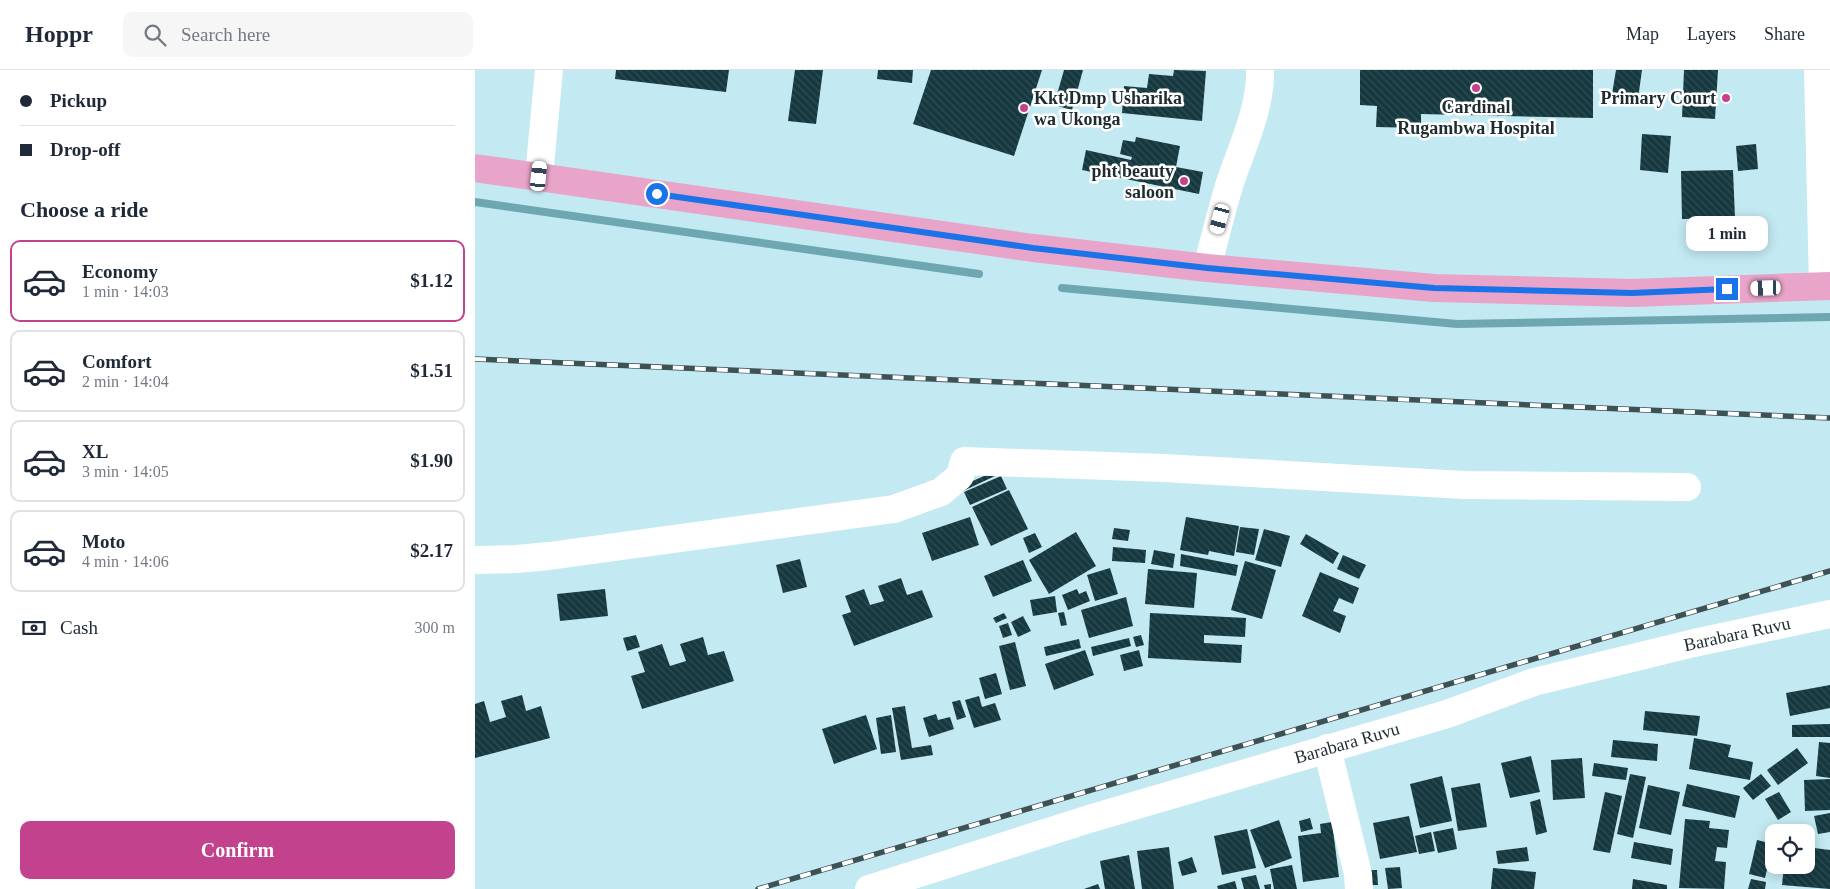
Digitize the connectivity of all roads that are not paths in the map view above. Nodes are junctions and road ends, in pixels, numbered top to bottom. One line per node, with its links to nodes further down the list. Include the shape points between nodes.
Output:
1 (549, 70): 5 (street)
2 (1260, 70): 6 (street, via 1261,83 1250,128 1229,186)
3 (1818, 70): 7 (street)
4 (475, 168): 5 (main road)
5 (539, 176): 6 (main road, via 1033,248)
6 (1207, 268): 7 (main road, via 1434,288 1632,293)
7 (1827, 286)
8 (1687, 486): 9 (street, via 1463,485 1165,468 964,461 960,476 941,492 894,508 549,556)
9 (475, 560)
10 (1830, 614): 11 (street, Barabara Ruvu, via 1534,682 1447,714)
11 (1327, 748): 12 (street, Barabara Ruvu); 13 (street)
12 (869, 889)
13 (1359, 889)

